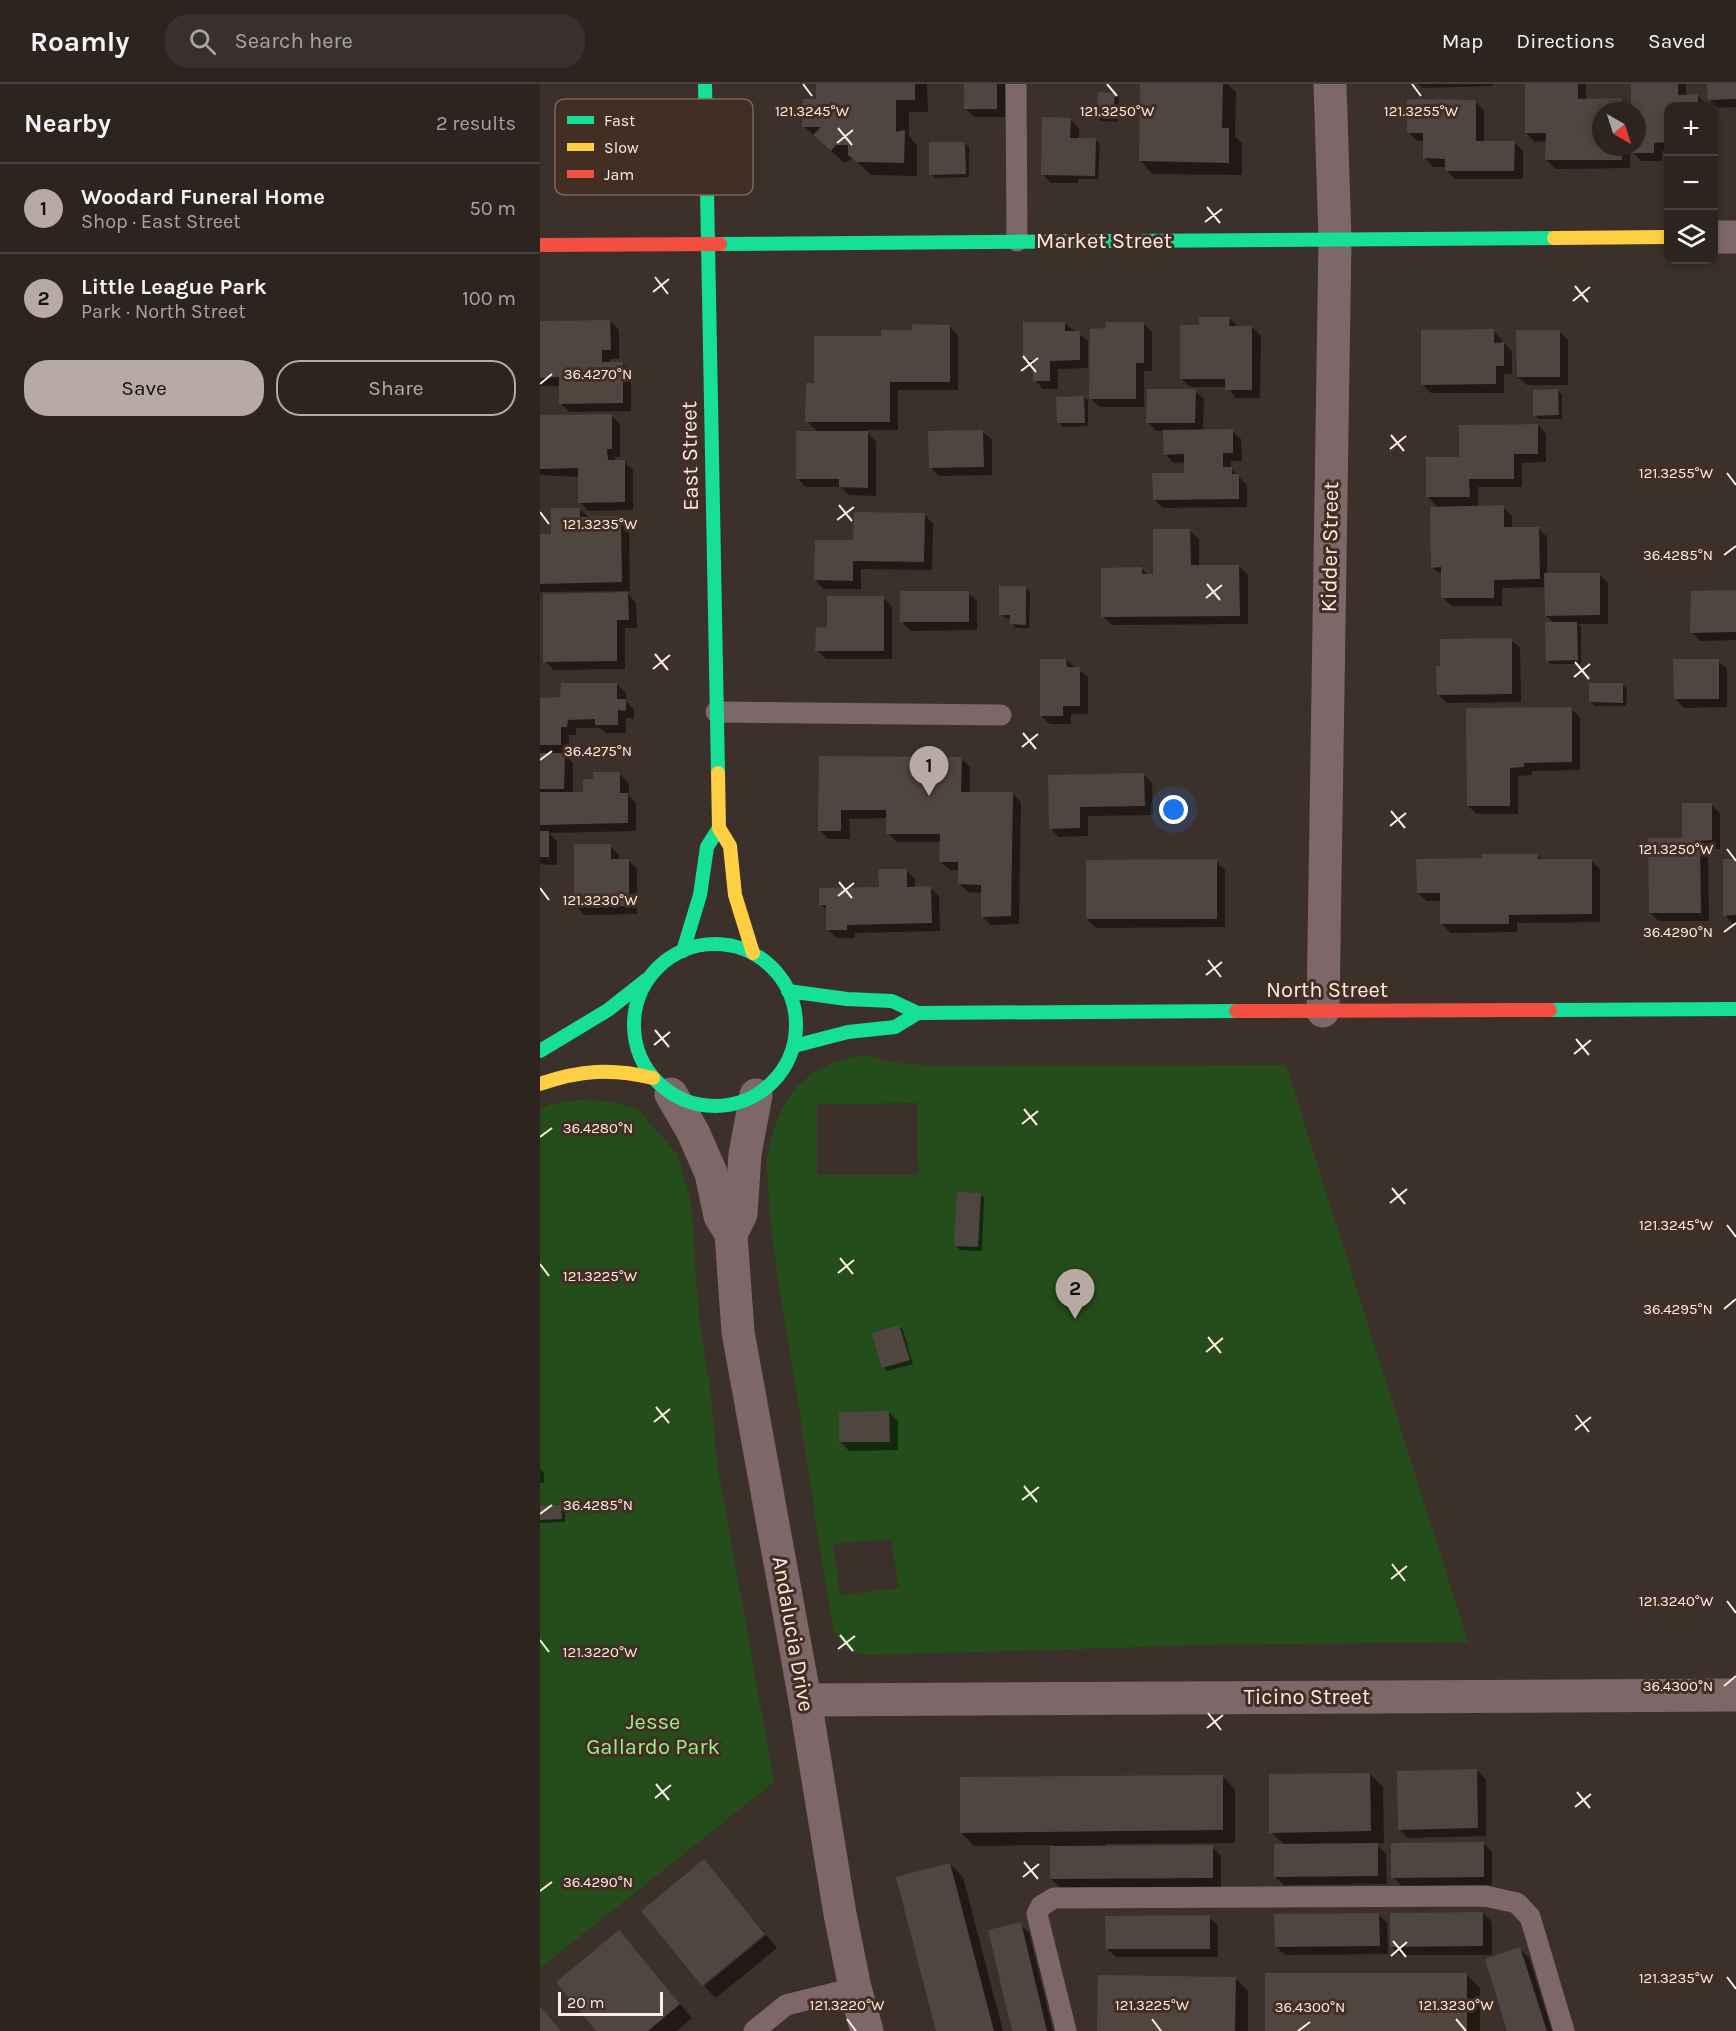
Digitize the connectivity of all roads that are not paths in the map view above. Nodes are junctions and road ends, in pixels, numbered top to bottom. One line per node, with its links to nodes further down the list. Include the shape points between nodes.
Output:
1 (705, 84): 4 (street, East Street)
2 (1016, 84): 10 (lane)
3 (1330, 84): 9 (street, Kidder Street)
4 (705, 99)
5 (706, 195): 11 (street, East Street)
6 (1664, 237): 9 (street, Market Street)
7 (1718, 237): 8 (street)
8 (1736, 237)
9 (1335, 239): 10 (street, Market Street); 21 (street, Kidder Street)
10 (1017, 241): 11 (street, Market Street)
11 (706, 243): 12 (street, Market Street); 13 (street, East Street)
12 (540, 245)
13 (716, 712): 14 (lane); 15 (street, East Street)
14 (1001, 716)
15 (719, 828): 16 (street, East Street, via 707,847 700,895); 17 (street, East Street, via 730,846 735,895)
16 (683, 951): 17 (street, via 699,943 716,941); 18 (street, via 662,963)
17 (753, 953): 19 (street, via 773,970)
18 (646, 980): 24 (street, via 608,1010); 26 (street, via 637,1000 635,1038)
19 (788, 991): 22 (street, North Street, via 892,1001); 23 (street, via 796,1008 798,1026)
20 (1736, 1009): 21 (street, North Street)
21 (1323, 1011): 22 (street, North Street)
22 (918, 1013): 23 (street, North Street, via 895,1027 848,1032)
23 (794, 1046): 27 (street, via 786,1064)
24 (540, 1051)
25 (540, 1084): 26 (street, via 587,1070 627,1071)
26 (662, 1086): 27 (street, via 693,1104 714,1106); 28 (street, Andalucia Drive, via 693,1132 711,1173 720,1216)
27 (756, 1095): 28 (street, Andalucia Drive, via 745,1154 741,1214)
28 (731, 1234): 30 (street, Andalucia Drive, via 738,1332)
29 (1736, 1695): 30 (street, Ticino Street)
30 (805, 1700): 31 (street, Andalucia Drive)
31 (855, 1988): 32 (lane, via 786,2005); 33 (street, Andalucia Drive)
32 (753, 2031)
33 (867, 2031)
34 (1066, 2031): 35 (lane, via 1037,1914 1041,1906 1054,1898 1485,1896 1517,1904 1530,1917)
35 (1564, 2031)

